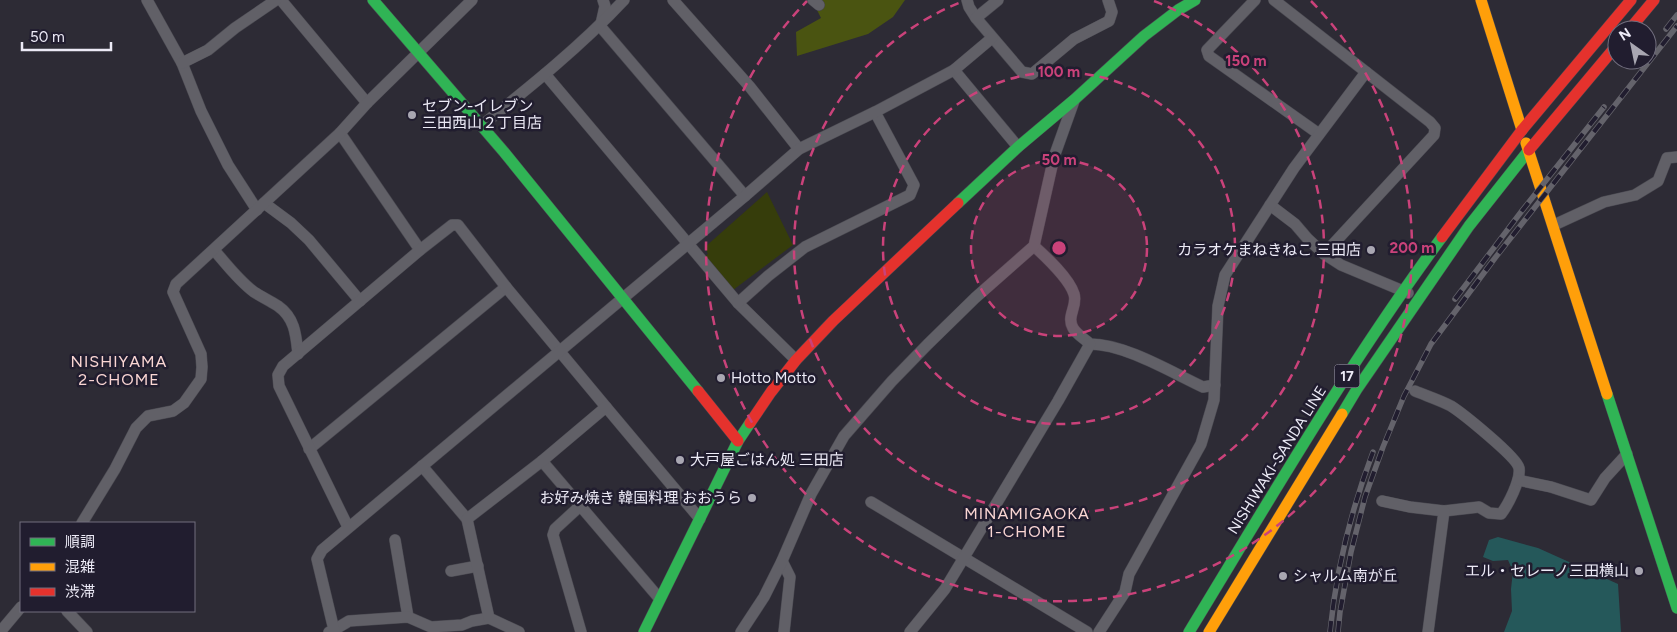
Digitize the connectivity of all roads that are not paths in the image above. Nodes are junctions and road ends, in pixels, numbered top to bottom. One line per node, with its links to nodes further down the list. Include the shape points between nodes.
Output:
1 (147, 0): 25 (street)
2 (276, 0): 25 (street, via 208,50)
3 (281, 0): 30 (street)
4 (373, 0): 23 (main road)
5 (472, 0): 23 (street)
6 (603, 0): 21 (street, via 605,6)
7 (624, 0): 21 (street)
8 (673, 0): 37 (street, via 750,87)
9 (967, 0): 19 (street)
10 (998, 0): 19 (street)
11 (1108, 0): 22 (street, via 1112,12 1109,21 1074,39 1032,74 1022,72)
12 (1195, 0): 18 (main road)
13 (1255, 0): 35 (street, via 1207,50 1209,56)
14 (1274, 0): 27 (street)
15 (1481, 0): 33 (main road)
16 (1631, 0): 33 (main road, NISHIWAKI-SANDA LINE)
17 (1654, 0): 20 (main road)
18 (1177, 5): 29 (main road)
19 (976, 18): 22 (street)
20 (1637, 20)
21 (600, 26): 28 (street); 40 (street)
22 (992, 38): 26 (street)
23 (417, 54): 30 (street); 32 (main road)
24 (1607, 57): 38 (main road, NISHIWAKI-SANDA LINE)
25 (182, 63): 42 (street, via 204,119 228,165)
26 (954, 70): 31 (street); 36 (street)
27 (1366, 72): 35 (street); 48 (street, via 1430,122 1434,135)
28 (544, 74): 32 (street); 44 (street)
29 (1075, 99): 36 (main road); 45 (street, via 1054,157)
30 (368, 103): 34 (street)
31 (875, 112): 37 (street); 54 (street, via 914,185 910,195 805,247)
32 (481, 126): 51 (main road)
33 (1522, 130): 38 (main road); 50 (main road, NISHIWAKI-SANDA LINE / 17)
34 (340, 133): 42 (street); 47 (street)
35 (1319, 134): 41 (street)
36 (1018, 147): 58 (main road, via 833,321)
37 (799, 149): 40 (street)
38 (1529, 150): 43 (main road); 52 (main road, NISHIWAKI-SANDA LINE / 17, via 1469,226)
39 (1677, 156): 43 (street, via 1667,158 1658,181 1635,195 1604,202)
40 (745, 196): 44 (street)
41 (1270, 205): 48 (street, via 1295,224); 59 (street, via 1226,274 1218,306)
42 (261, 207): 46 (street); 53 (street, via 291,223)
43 (1554, 224): 64 (main road)
44 (688, 244): 51 (street); 54 (street)
45 (1034, 246): 55 (street, via 1053,263 1074,291 1076,300 1070,318 1073,328); 78 (street, via 928,344 844,436 811,494)
46 (214, 250): 57 (street, via 236,276 291,319 296,331); 74 (street, via 176,284 173,292 201,354 200,379 184,403 173,411 148,416 136,428)
47 (420, 250): 49 (street, via 452,225 458,225); 53 (street)
48 (1324, 254): 50 (street, via 1341,265)
49 (506, 287): 56 (street); 63 (street)
50 (1403, 290): 52 (street); 100 (main road, NISHIWAKI-SANDA LINE / 17, via 1306,440)
51 (624, 298): 56 (street); 62 (main road)
52 (1418, 299): 101 (main road, NISHIWAKI-SANDA LINE / 17, via 1357,389)
53 (360, 301): 57 (street)
54 (738, 303): 58 (street)
55 (1090, 344): 59 (street, via 1136,355 1203,387); 77 (street)
56 (560, 351): 61 (street); 66 (street)
57 (298, 354): 63 (street, via 283,366 278,375 278,386)
58 (796, 360): 62 (main road)
59 (1215, 385): 99 (street, via 1201,444 1129,574 1125,592)
60 (1416, 391): 67 (street, via 1451,406 1479,426 1514,460 1519,468)
61 (606, 407): 65 (street); 73 (street)
62 (738, 441): 73 (main road)
63 (309, 449): 75 (street)
64 (1627, 454): 67 (street, via 1605,478 1591,500); 83 (main road)
65 (542, 461): 70 (street); 72 (street)
66 (422, 466): 72 (street); 75 (street)
67 (1518, 480): 71 (street, via 1501,514 1479,507)
68 (1382, 501): 71 (street)
69 (871, 502): 77 (street)
70 (580, 506): 81 (street); 93 (street, via 555,529 553,535)
71 (1444, 510): 102 (street)
72 (467, 519): 79 (street)
73 (700, 519): 81 (main road)
74 (83, 522)
75 (348, 527): 89 (street, via 322,550 317,559)
76 (395, 540): 85 (street)
77 (963, 558): 97 (street, via 945,589); 98 (street)
78 (782, 560): 95 (street, via 764,597); 96 (street, via 790,577)
79 (478, 566): 80 (street); 86 (street)
80 (451, 571)
81 (660, 598): 94 (main road)
82 (20, 608): 90 (street)
83 (1677, 608)
84 (68, 612): 91 (street)
85 (408, 617): 88 (street); 89 (street, via 348,621)
86 (489, 618): 87 (street); 88 (street)
87 (501, 628): 92 (street)
88 (431, 630)
89 (332, 631)
90 (0, 632)
91 (87, 632)
92 (519, 632)
93 (581, 632)
94 (644, 632)
95 (741, 632)
96 (784, 632)
97 (910, 632)
98 (1087, 632)
99 (1100, 632)
100 (1189, 632)
101 (1209, 632)
102 (1428, 632)

